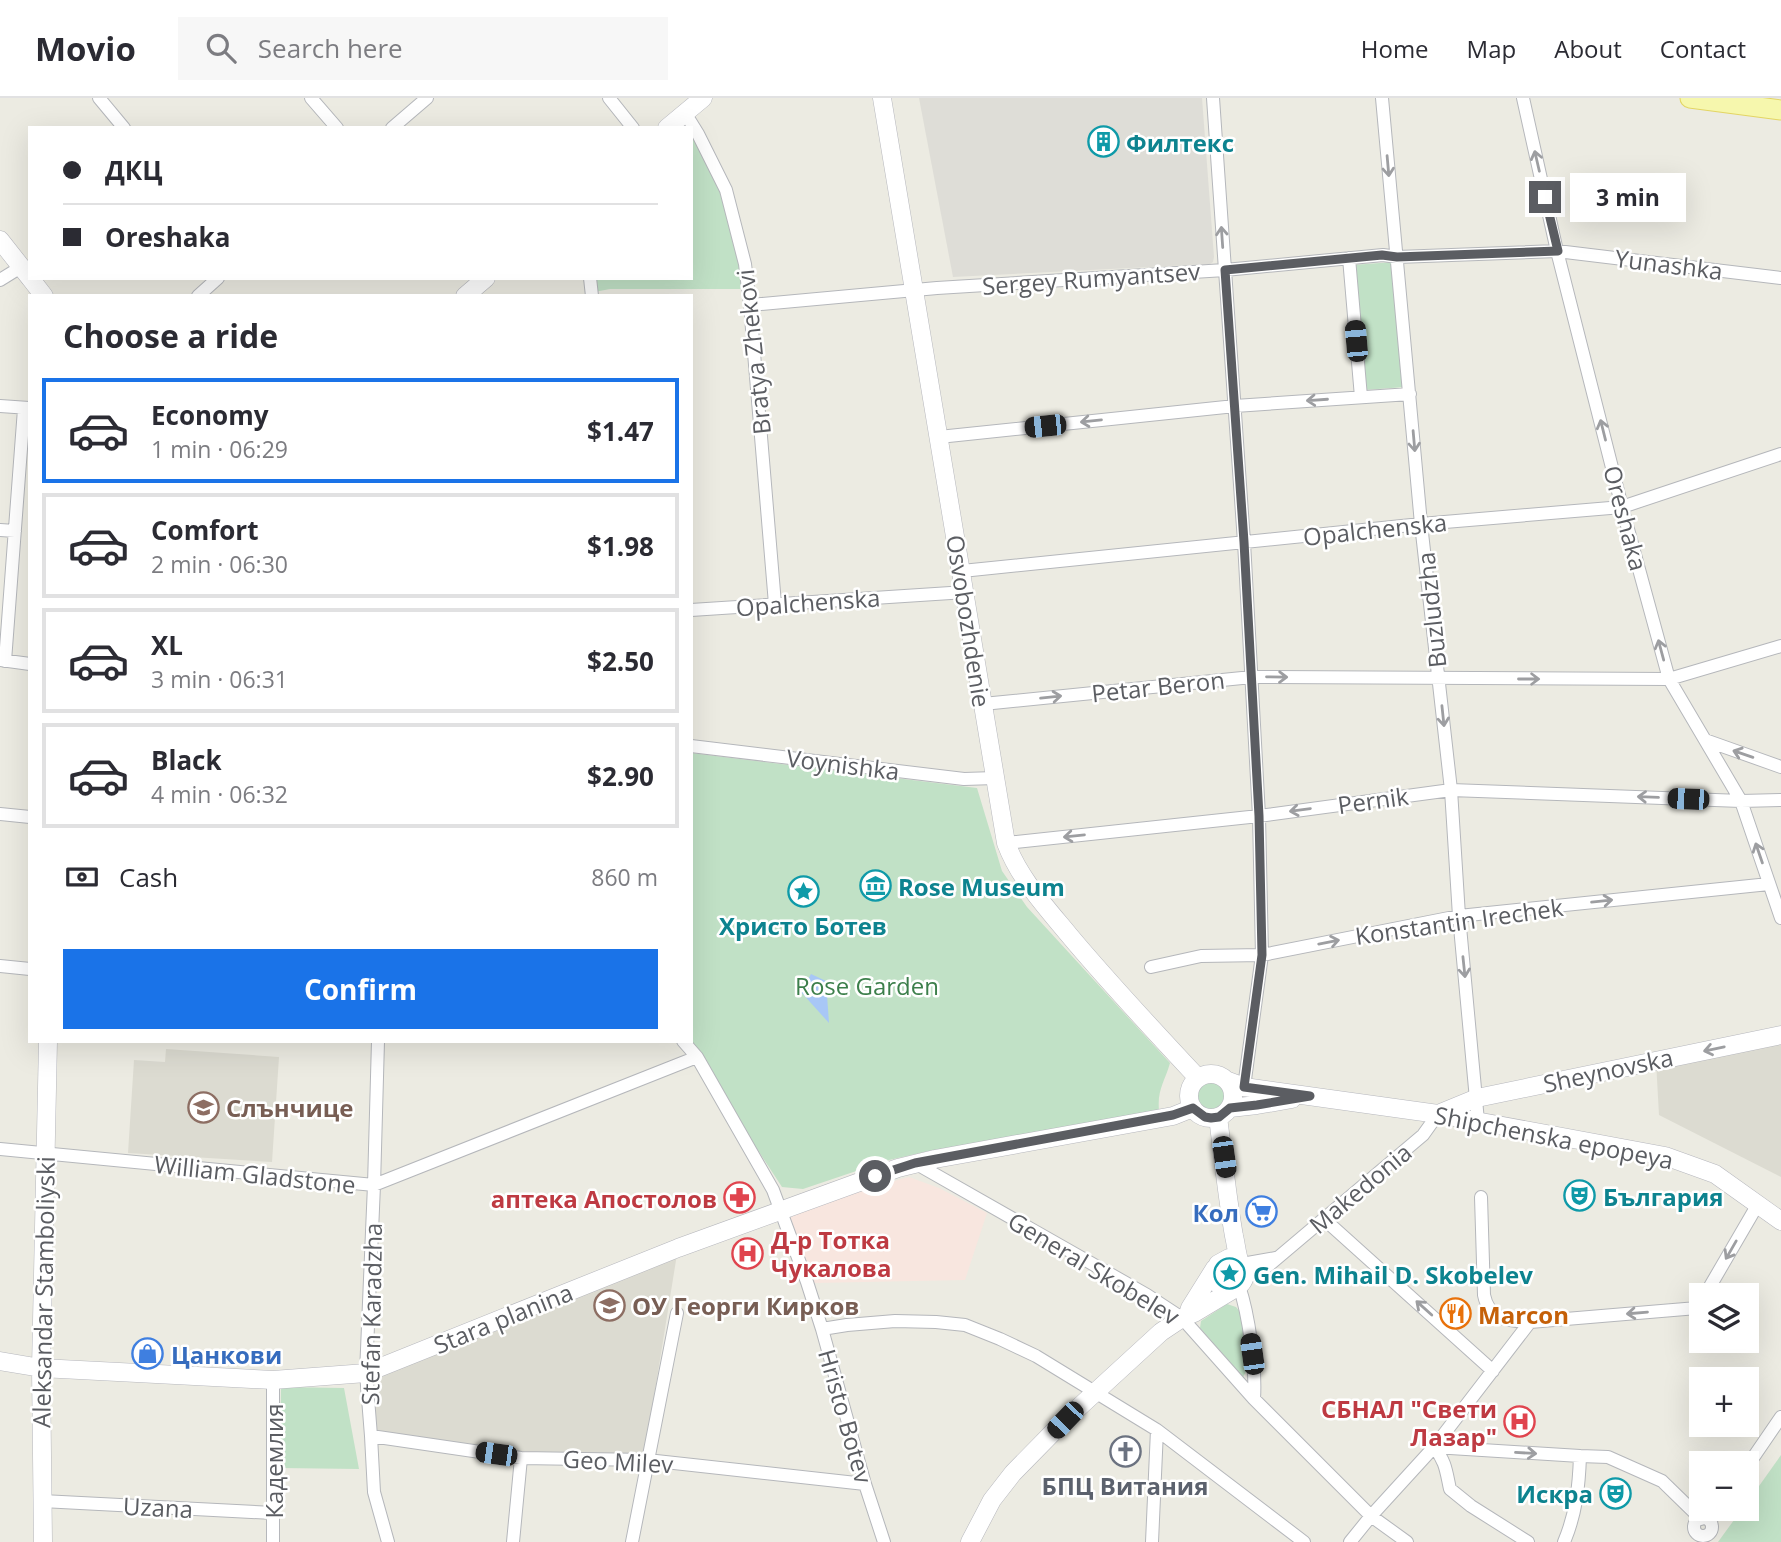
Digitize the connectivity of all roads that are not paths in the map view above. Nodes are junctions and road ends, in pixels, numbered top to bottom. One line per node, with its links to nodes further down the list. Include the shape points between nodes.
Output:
1 (99, 98): 13 (street)
2 (312, 98): 14 (street)
3 (427, 98): 15 (street)
4 (609, 98): 16 (street)
5 (703, 98): 12 (main road)
6 (882, 98): 29 (main road, Osvobozhdenie)
7 (1213, 98): 22 (street, one-way to 7)
8 (1382, 98): 20 (street, Buzludzha, one-way to 20)
9 (1523, 98): 19 (street, Oreshaka, one-way to 9)
10 (1689, 98): 11 (main road)
11 (1781, 110)
12 (685, 113): 17 (main road); 33 (street, Bratya Zhekovi, via 726,190)
13 (122, 126)
14 (335, 126)
15 (394, 126)
16 (631, 126)
17 (669, 126)
18 (0, 240): 23 (main road)
19 (1558, 251): 20 (street, Sergey Rumyantsev); 24 (street, Yunashka); 41 (street, Oreshaka, one-way to 19)
20 (1397, 257): 21 (street, Sergey Rumyantsev); 34 (street, Buzludzha)
21 (1349, 258): 22 (street, Sergey Rumyantsev); 35 (street)
22 (1225, 270): 29 (street, Sergey Rumyantsev); 37 (street)
23 (27, 274): 25 (street)
24 (1781, 278)
25 (0, 280)
26 (32, 280): 30 (main road)
27 (216, 280): 31 (street)
28 (480, 280): 32 (main road)
29 (915, 290): 33 (street, Sergey Rumyantsev); 39 (main road, Osvobozhdenie)
30 (42, 294)
31 (200, 294)
32 (466, 294)
33 (750, 305): 48 (street, Bratya Zhekovi)
34 (1410, 394): 35 (street); 42 (street, Buzludzha, one-way to 42)
35 (1362, 397): 37 (street, one-way to 37)
36 (0, 406): 38 (street)
37 (1235, 406): 39 (street, one-way to 39); 45 (street)
38 (27, 408): 44 (street)
39 (939, 438): 46 (main road, Osvobozhdenie)
40 (1781, 454): 41 (street, Opalchenska)
41 (1622, 507): 42 (street, Opalchenska); 55 (street, Oreshaka, one-way to 41)
42 (1421, 524): 45 (street, Opalchenska); 54 (street, Buzludzha)
43 (0, 530): 44 (street)
44 (15, 531): 51 (street)
45 (1244, 542): 46 (street, Opalchenska); 53 (street)
46 (962, 571): 47 (main road, Osvobozhdenie)
47 (966, 592): 48 (street, Opalchenska); 56 (main road, Osvobozhdenie)
48 (775, 604): 49 (street, Opalchenska)
49 (693, 610)
50 (1781, 646): 55 (street, Petar Beron)
51 (3, 660): 52 (street)
52 (28, 664)
53 (1252, 677): 54 (street, Petar Beron, one-way to 54); 56 (street, Petar Beron, one-way to 53); 65 (street)
54 (1438, 678): 55 (street, Petar Beron, one-way to 55); 61 (street, Buzludzha, one-way to 61)
55 (1669, 679): 57 (street, Oreshaka)
56 (983, 704): 60 (main road, Osvobozhdenie)
57 (1704, 740): 59 (street, one-way to 57); 63 (street, Oreshaka)
58 (693, 746): 60 (street, Voynishka, via 964,779)
59 (1781, 767)
60 (995, 778): 67 (main road, Osvobozhdenie)
61 (1451, 790): 63 (street, Pernik, one-way to 61); 65 (street, Pernik, one-way to 65); 69 (street, Buzludzha)
62 (1781, 800): 63 (street, Pernik)
63 (1741, 801): 68 (street, Oreshaka, one-way to 63)
64 (0, 814): 66 (street)
65 (1259, 816): 67 (street, Pernik, one-way to 67); 71 (street)
66 (28, 817)
67 (1006, 843): 80 (main road, Osvobozhdenie, via 1040,901)
68 (1769, 884): 69 (street, Konstantin Irechek, one-way to 68); 70 (street, Oreshaka)
69 (1459, 916): 71 (street, Konstantin Irechek, one-way to 69); 83 (street, Buzludzha, one-way to 83)
70 (1781, 918)
71 (1262, 955): 73 (street, Konstantin Irechek, via 1201,956); 81 (street)
72 (0, 966): 74 (street)
73 (1151, 967)
74 (28, 969)
75 (1781, 1035): 83 (main road, Sheynovska, one-way to 83)
76 (48, 1043): 89 (main road, Aleksandar Stamboliyski)
77 (378, 1043): 91 (street, Stefan Karadzha)
78 (685, 1043): 79 (street, Hristo Botev)
79 (697, 1057): 91 (street, William Gladstone); 94 (street, Hristo Botev)
80 (1198, 1078): 81 (main road, via 1210,1073); 84 (main road, via 1189,1096)
81 (1236, 1084): 82 (main road, Shipchenska epopeya); 85 (main road, via 1233,1101)
82 (1310, 1096): 85 (main road, Shipchenska epopeya); 86 (main road, Shipchenska epopeya)
83 (1476, 1098): 86 (main road, Sheynovska); 87 (street, Buzludzha)
84 (1193, 1108): 85 (main road, via 1205,1117); 90 (main road, Stara planina)
85 (1224, 1112): 97 (main road)
86 (1438, 1114): 87 (main road, Shipchenska epopeya); 95 (street, Makedonia, via 1423,1135)
87 (1478, 1121): 93 (main road, Shipchenska epopeya, via 1665,1156 1715,1174)
88 (0, 1149): 89 (street, William Gladstone)
89 (45, 1153): 91 (street, William Gladstone); 105 (main road, Aleksandar Stamboliyski)
90 (915, 1163): 94 (main road, Stara planina); 101 (street, General Skobelev)
91 (374, 1185): 107 (street, Stefan Karadzha)
92 (1481, 1197): 102 (street, via 1486,1305 1506,1321)
93 (1758, 1204): 96 (main road, Shipchenska epopeya); 98 (street, one-way to 98)
94 (781, 1210): 103 (street, Hristo Botev); 107 (main road, Stara planina)
95 (1324, 1219): 97 (street, Makedonia, via 1268,1266); 106 (street, one-way to 95)
96 (1781, 1221)
97 (1234, 1273): 101 (main road, Makedonia); 101 (main road, Makedonia, via 1194,1313); 110 (street, via 1244,1301)
98 (1712, 1283)
99 (1689, 1309): 102 (street, one-way to 102)
100 (677, 1313): 118 (street)
101 (1185, 1316): 109 (main road, Makedonia); 110 (street, General Skobelev)
102 (1530, 1322): 106 (street)
103 (822, 1329): 109 (street, via 909,1321 965,1325 1036,1356); 119 (street, Hristo Botev)
104 (0, 1361): 105 (main road, Stara planina)
105 (41, 1368): 108 (main road, Stara planina); 120 (main road, Aleksandar Stamboliyski)
106 (1493, 1371): 114 (street)
107 (366, 1373): 108 (main road, Stara planina); 113 (street, Stefan Karadzha)
108 (273, 1380): 122 (street, Кадемлия)
109 (1096, 1392): 112 (street); 132 (main road, Makedonia, via 1013,1472)
110 (1254, 1399): 123 (street, General Skobelev)
111 (1781, 1417): 115 (street)
112 (1157, 1430): 133 (street); 134 (street)
113 (371, 1436): 117 (street, Geo Milev); 128 (street, Stefan Karadzha, via 374,1492)
114 (1434, 1447): 116 (street, one-way to 116); 123 (street); 137 (street, via 1447,1468 1450,1489)
115 (1758, 1451)
116 (1580, 1456): 121 (street, via 1608,1457 1662,1481); 138 (street, via 1578,1493)
117 (521, 1458): 118 (street, Geo Milev); 129 (street)
118 (647, 1460): 119 (street, Geo Milev); 130 (street)
119 (865, 1484): 131 (street, Hristo Botev)
120 (42, 1501): 122 (street, Uzana); 126 (main road, Aleksandar Stamboliyski)
121 (1689, 1505)
122 (273, 1513): 127 (street, Кадемлия)
123 (1371, 1516): 135 (street); 136 (street, General Skobelev)
124 (1700, 1521): 125 (street, via 1695,1531)
125 (1704, 1539)
126 (43, 1542)
127 (273, 1542)
128 (388, 1542)
129 (513, 1542)
130 (632, 1542)
131 (884, 1542)
132 (970, 1542)
133 (1152, 1542)
134 (1304, 1542)
135 (1350, 1542)
136 (1407, 1542)
137 (1528, 1542)
138 (1564, 1542)

